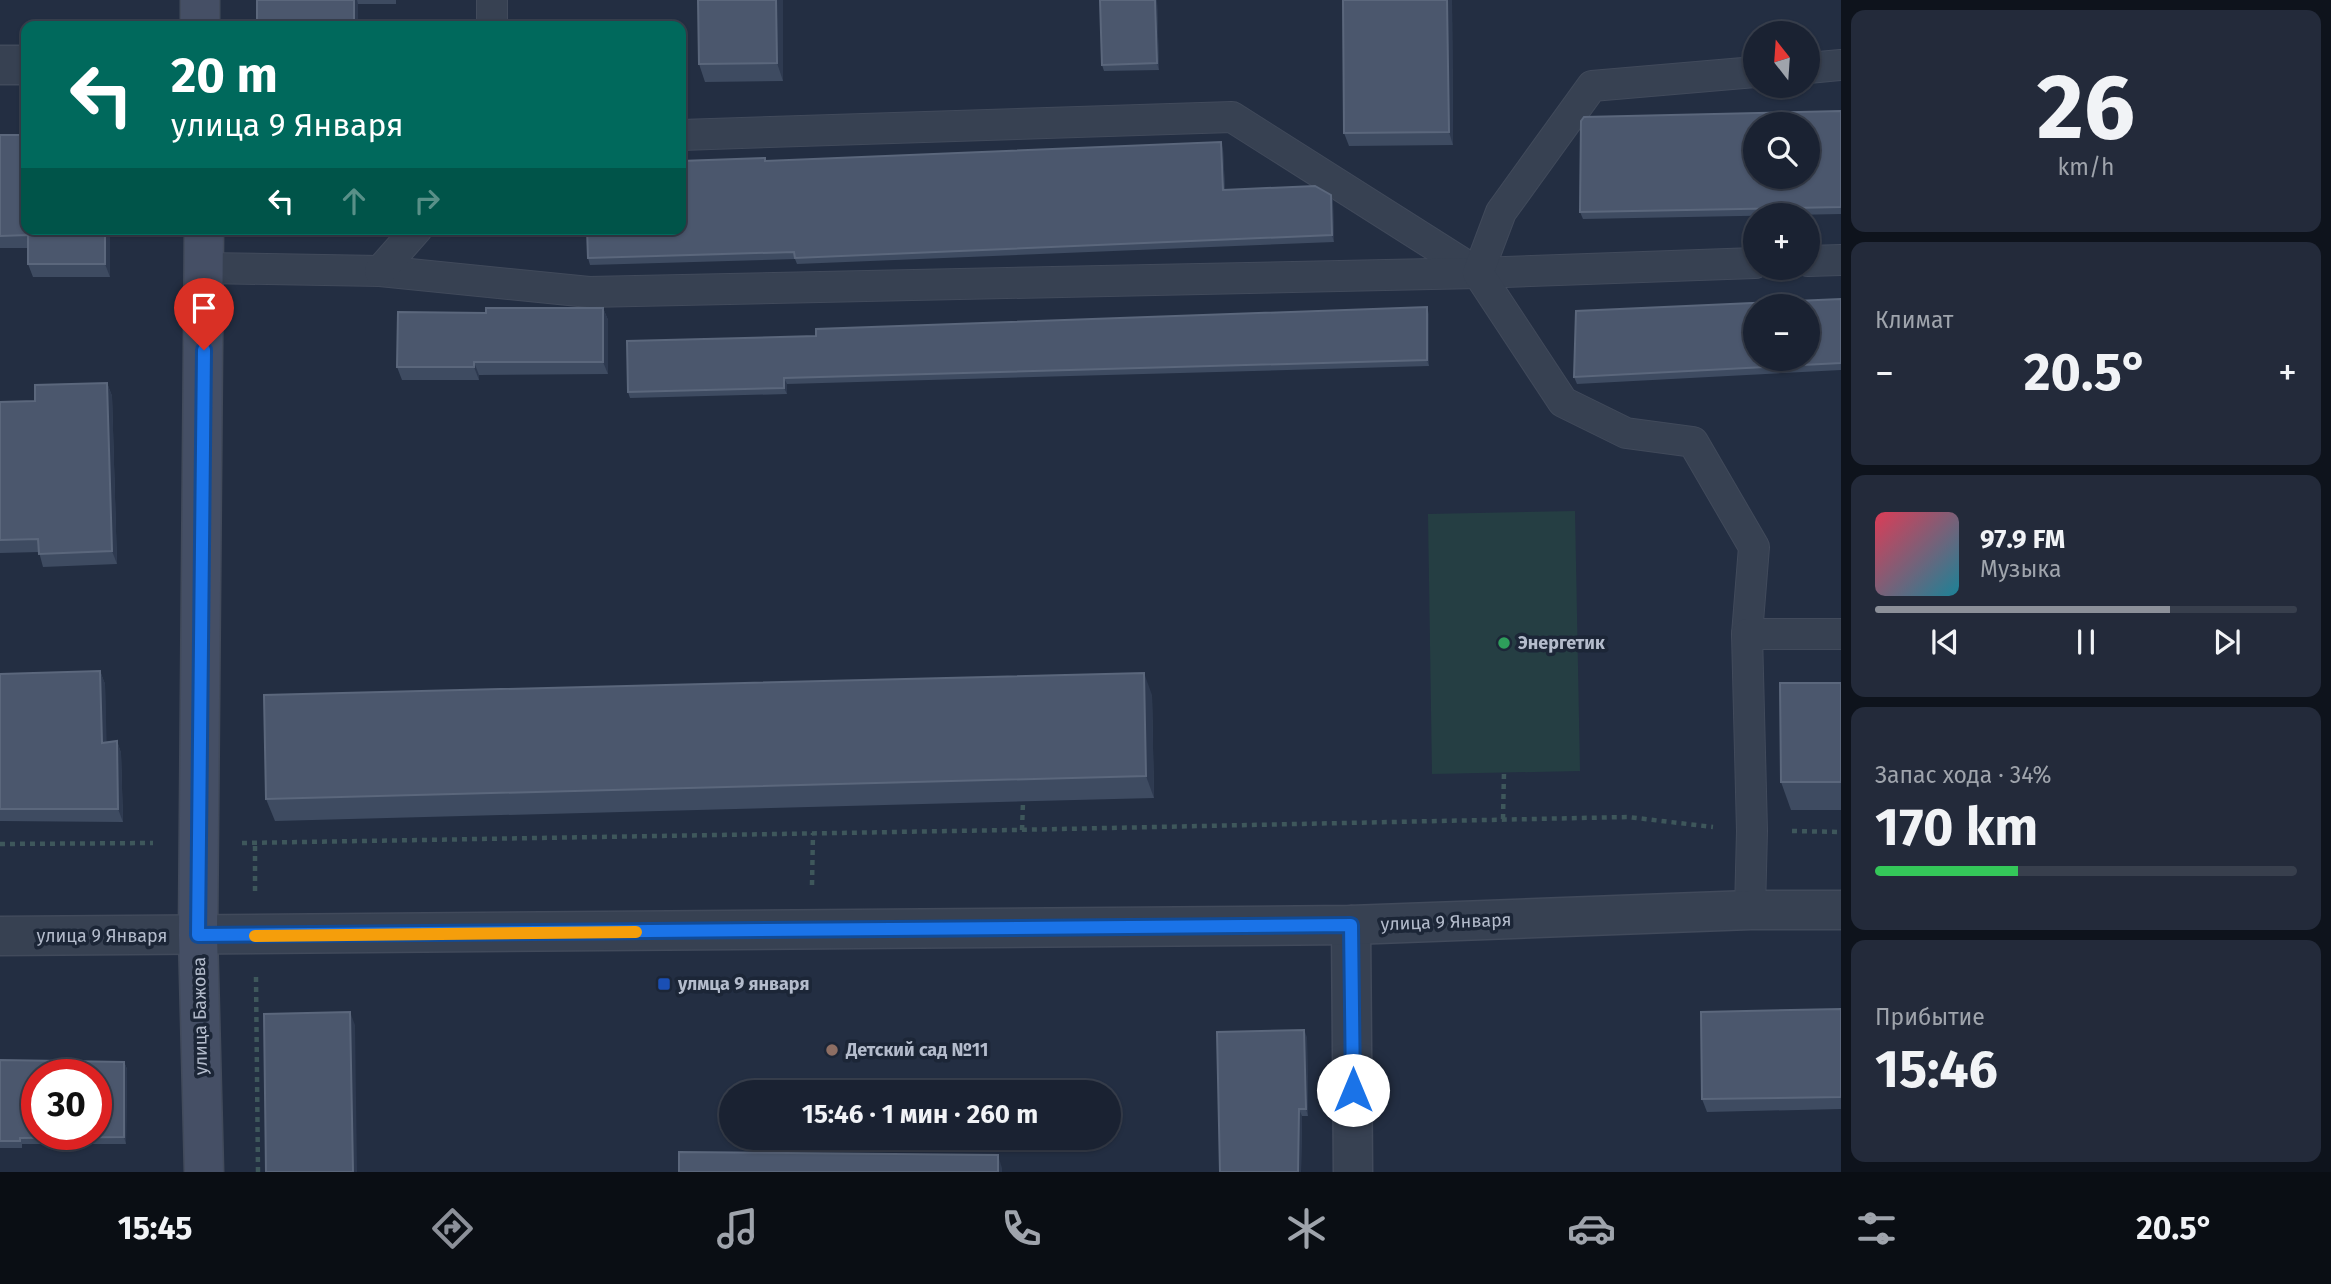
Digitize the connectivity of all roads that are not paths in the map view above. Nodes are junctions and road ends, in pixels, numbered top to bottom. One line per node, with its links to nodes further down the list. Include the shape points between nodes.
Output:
1 (200, 0): 3 (street)
2 (492, 0): 4 (lane)
3 (200, 21)
4 (492, 21)
5 (0, 65): 6 (street)
6 (21, 65)
7 (1841, 65): 8 (lane)
8 (1820, 67)
9 (1743, 73): 18 (lane, via 1592,86 1501,212)
10 (686, 135): 18 (lane, via 1232,117)
11 (204, 235): 16 (street, улица Бажова)
12 (412, 235): 17 (lane)
13 (1841, 260): 14 (lane)
14 (1820, 261)
15 (1743, 263): 18 (lane)
16 (205, 268): 17 (lane); 24 (street, улица Бажова)
17 (380, 271): 18 (lane, via 589,292)
18 (1478, 273): 19 (lane, via 1563,402 1626,433 1693,442 1754,547)
19 (1747, 634): 20 (lane); 21 (lane)
20 (1841, 634)
21 (1750, 910): 22 (street, улица 9 Января); 23 (street, улица 9 Января)
22 (1841, 910)
23 (1351, 925): 24 (street, улица 9 Января); 27 (street)
24 (198, 935): 25 (street, улица 9 Января); 26 (street, улица Бажова)
25 (0, 936)
26 (204, 1172)
27 (1353, 1172)

